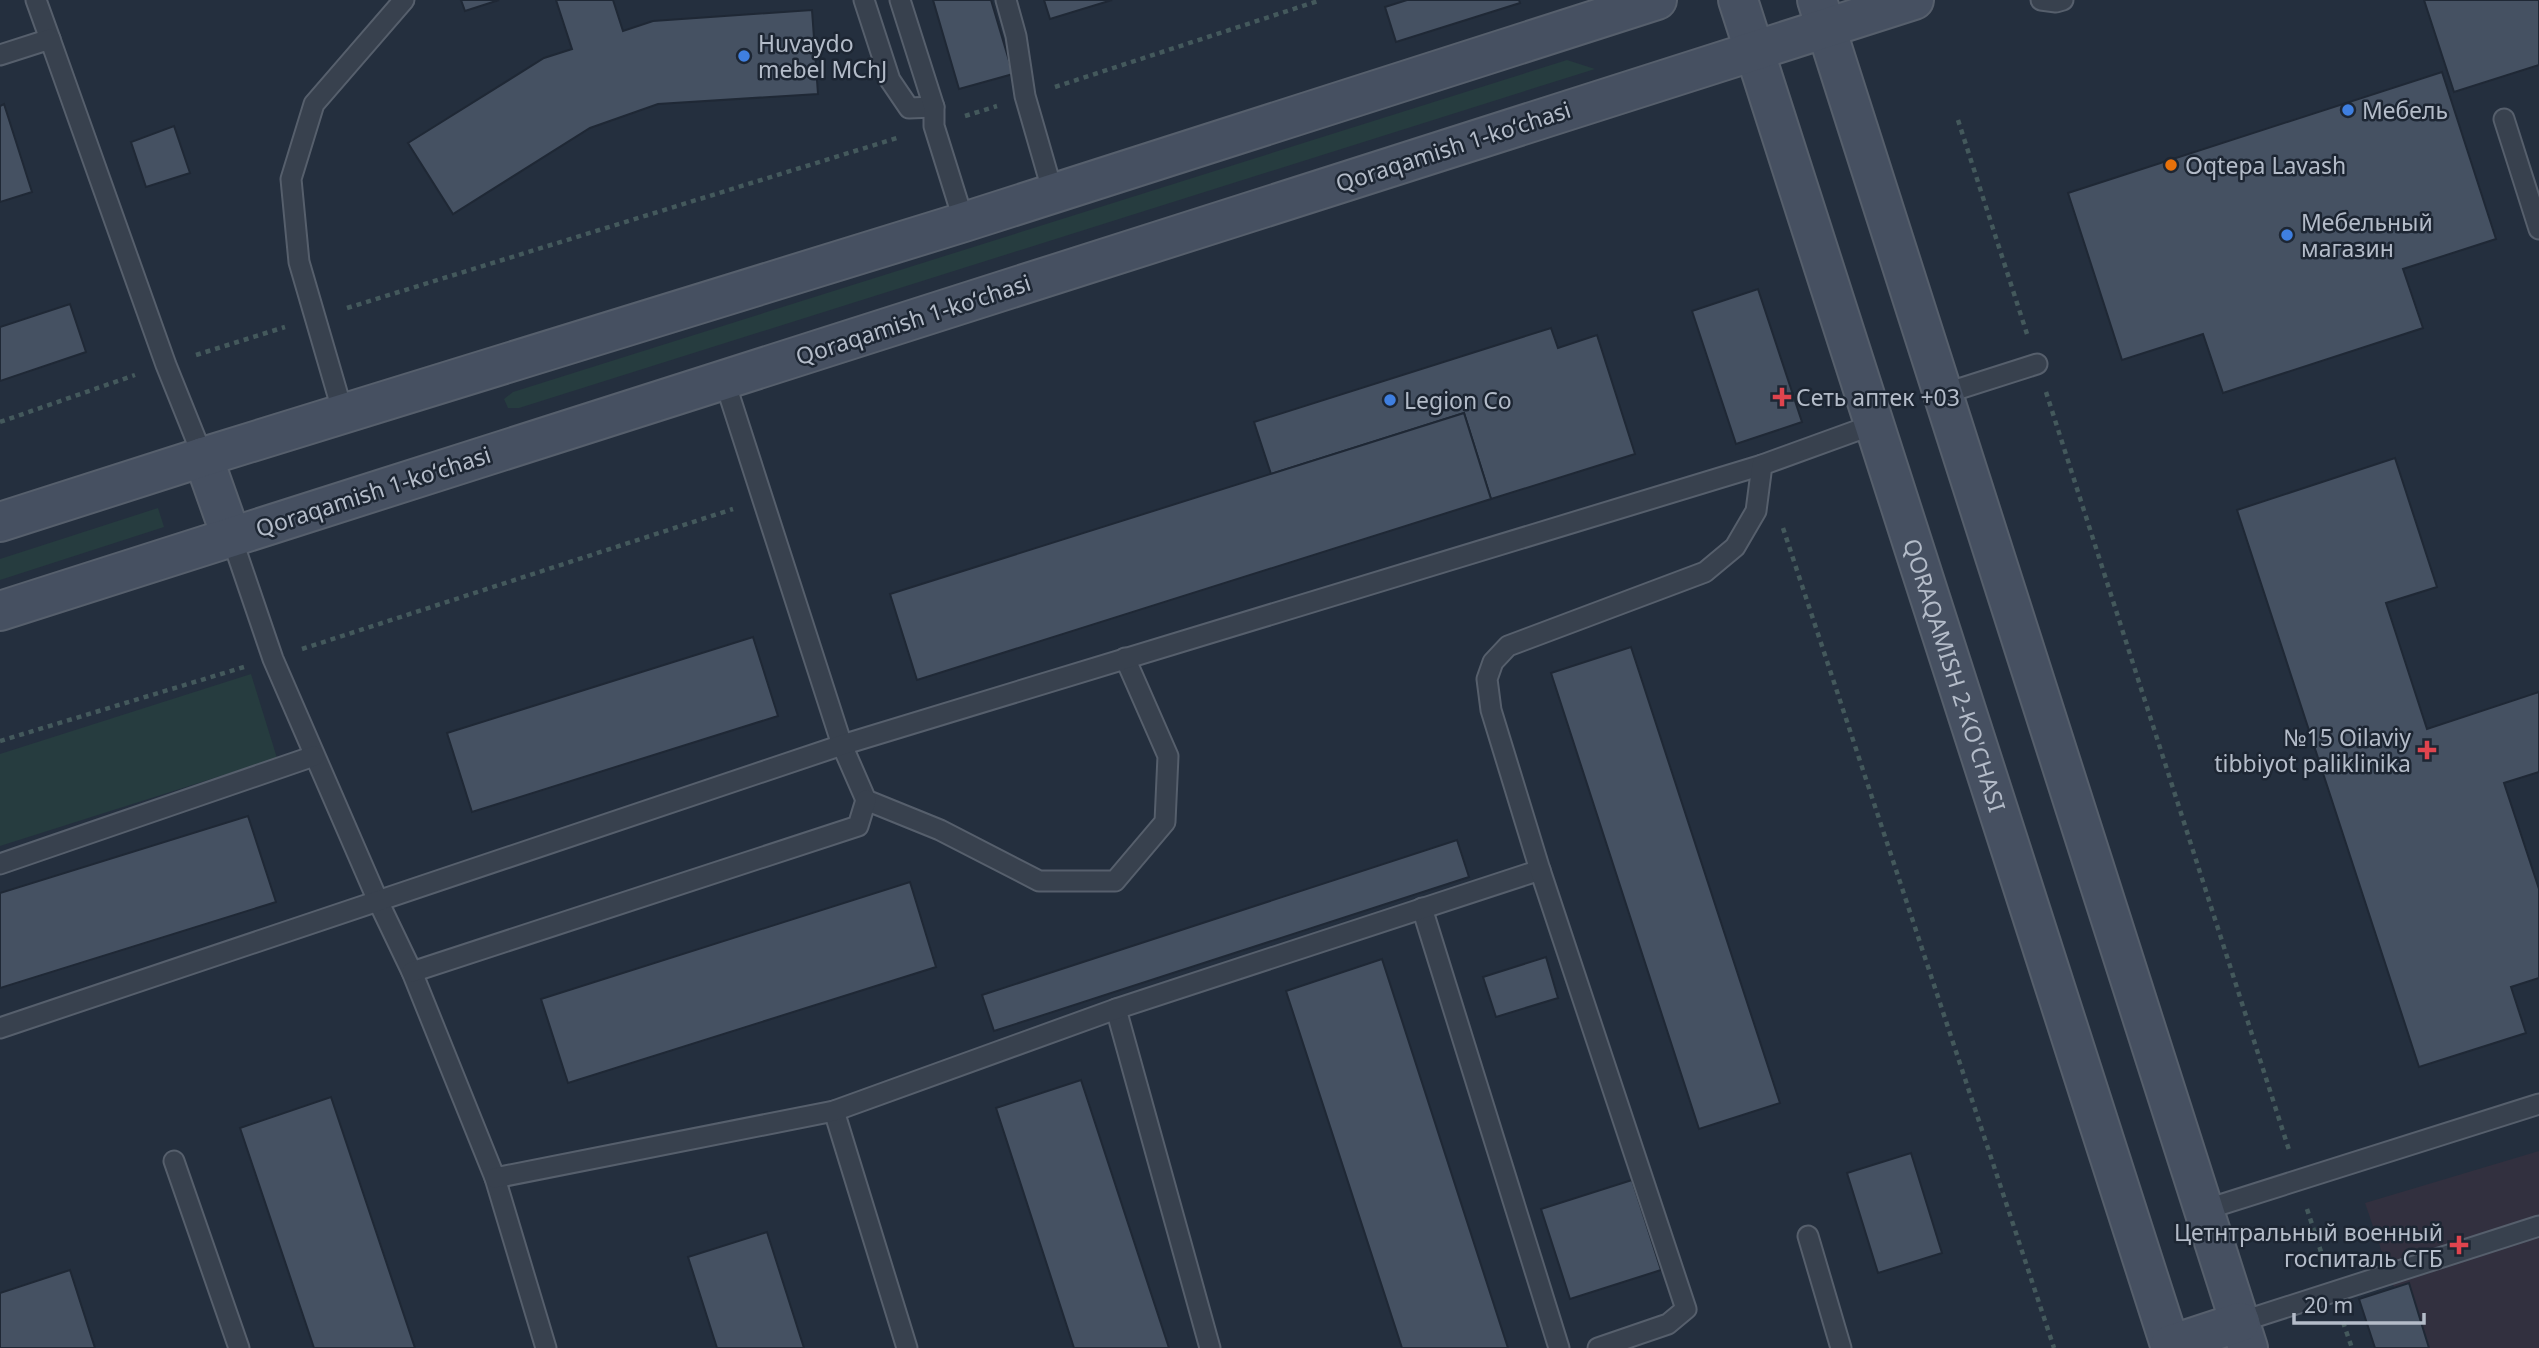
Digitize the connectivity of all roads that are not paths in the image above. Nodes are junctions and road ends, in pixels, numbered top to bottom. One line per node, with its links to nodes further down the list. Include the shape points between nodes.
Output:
1 (36, 0): 12 (lane)
2 (404, 0): 23 (lane, via 314,104 291,179 299,262)
3 (863, 0): 15 (lane, via 890,80 909,108)
4 (900, 0): 15 (lane)
5 (1006, 0): 17 (lane, via 1025,96)
6 (1657, 0): 17 (main road)
7 (1738, 0): 13 (main road, QORAQAMISH 2-KO'CHASI)
8 (1914, 0): 11 (main road, Qoraqamish 1-koʻchasi)
9 (2041, 0): 10 (lane)
10 (2063, 0)
11 (1822, 14): 13 (main road, Qoraqamish 1-koʻchasi); 22 (main road)
12 (50, 39): 14 (lane); 25 (lane)
13 (1755, 50): 21 (main road, Qoraqamish 1-koʻchasi); 24 (main road, QORAQAMISH 2-KO'CHASI)
14 (0, 55)
15 (934, 116): 18 (lane)
16 (2504, 119): 19 (lane)
17 (1053, 193): 18 (main road)
18 (964, 222): 23 (main road)
19 (2539, 229)
20 (2037, 364): 22 (lane)
21 (724, 379): 28 (main road, Qoraqamish 1-koʻchasi); 31 (lane)
22 (1943, 394): 45 (main road)
23 (343, 413): 25 (main road)
24 (1875, 424): 26 (lane); 49 (main road, QORAQAMISH 2-KO'CHASI)
25 (203, 457): 27 (main road); 28 (main road)
26 (1762, 465): 30 (lane); 35 (lane, via 1756,511 1735,547 1705,572 1508,646 1493,663 1487,679 1491,710)
27 (0, 523)
28 (231, 536): 29 (main road, Qoraqamish 1-koʻchasi); 32 (lane, via 273,659)
29 (0, 611)
30 (1125, 658): 31 (lane); 33 (lane, via 1168,756 1165,822 1115,881 1039,881 940,830)
31 (842, 745): 33 (lane); 36 (lane)
32 (314, 757): 34 (lane); 36 (lane)
33 (866, 800): 38 (lane, via 858,825)
34 (0, 864)
35 (1540, 870): 37 (lane); 55 (lane, via 1686,1309 1668,1324)
36 (377, 901): 38 (lane); 40 (lane)
37 (1422, 908): 39 (lane); 54 (lane)
38 (412, 972): 44 (lane)
39 (1116, 1009): 42 (lane); 53 (lane)
40 (0, 1028)
41 (2539, 1104): 45 (lane)
42 (834, 1111): 44 (lane); 52 (lane)
43 (174, 1161): 50 (lane)
44 (495, 1178): 51 (lane)
45 (2204, 1210): 48 (main road)
46 (2539, 1226): 48 (lane, via 2334,1292)
47 (1808, 1236): 56 (lane)
48 (2244, 1335): 49 (main road)
49 (2170, 1346)
50 (239, 1348)
51 (546, 1348)
52 (907, 1348)
53 (1210, 1348)
54 (1559, 1348)
55 (1598, 1348)
56 (1842, 1348)

